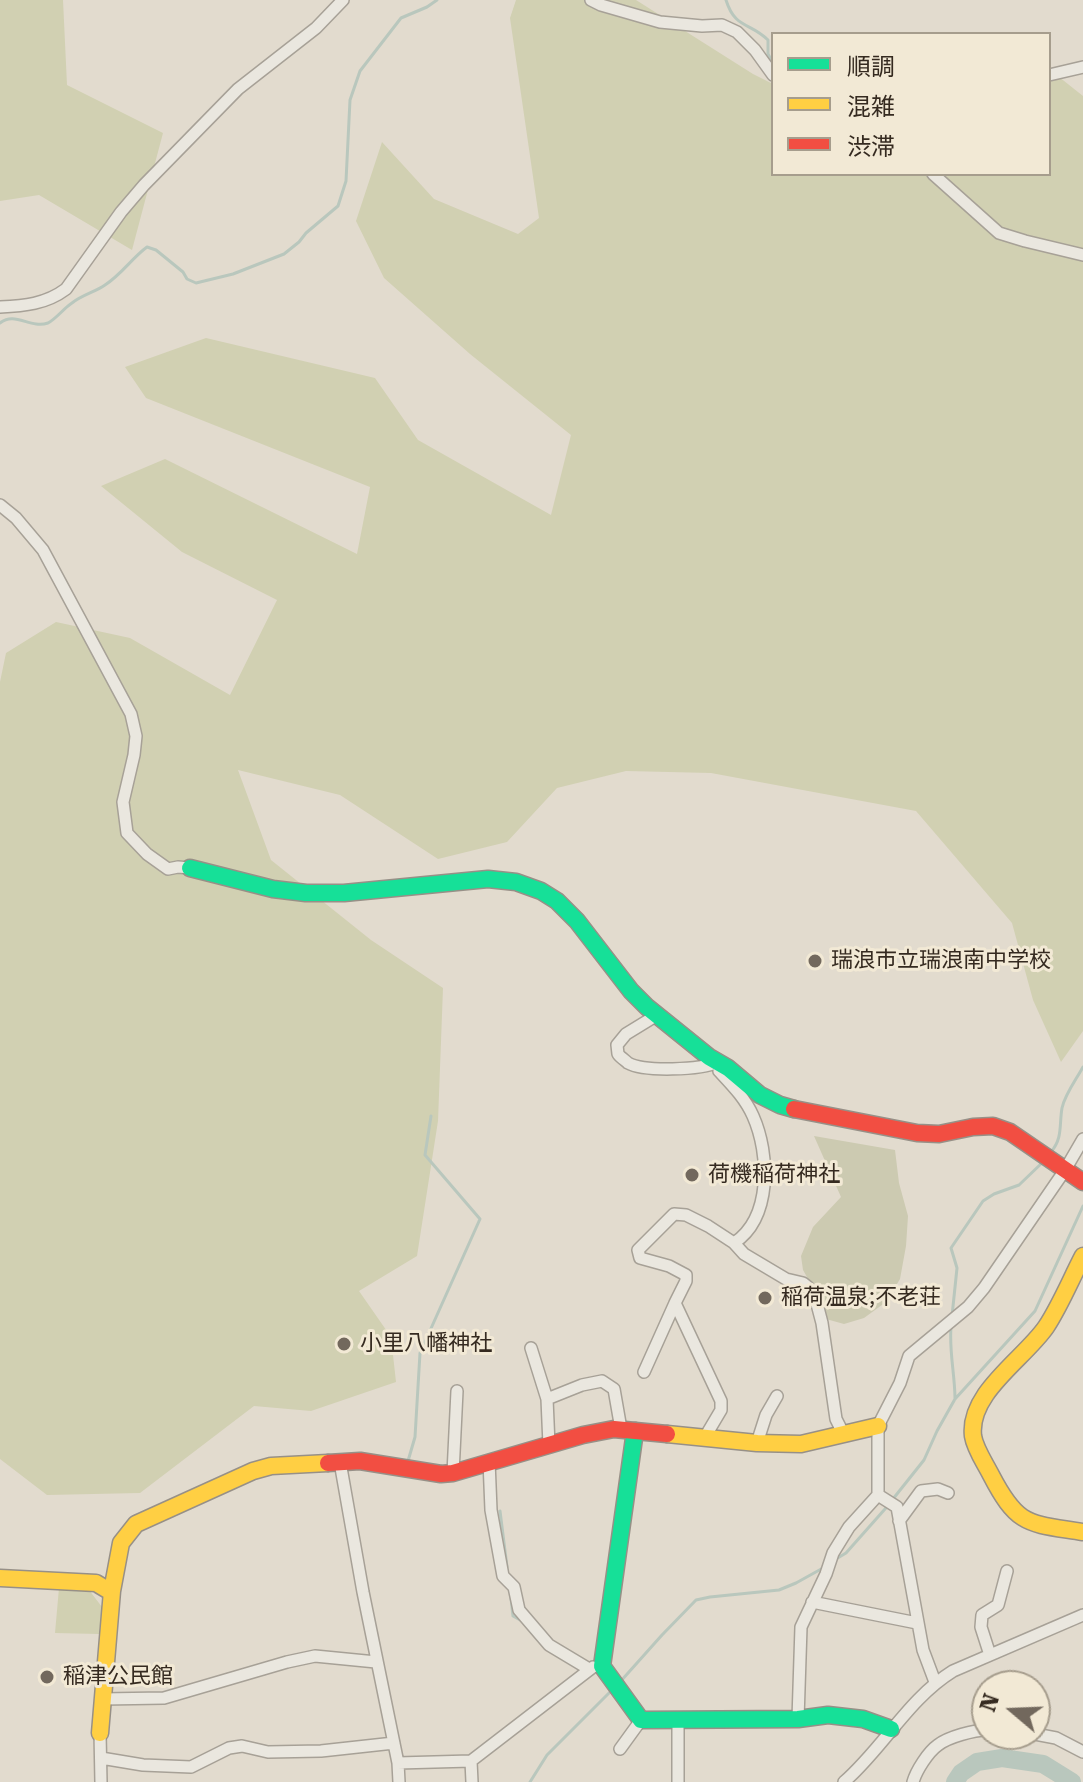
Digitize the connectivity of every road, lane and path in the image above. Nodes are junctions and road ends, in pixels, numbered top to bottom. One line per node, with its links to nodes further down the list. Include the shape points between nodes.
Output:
1 (343, 0): 8 (street, via 238,89 144,185 66,289 35,304)
2 (591, 0): 4 (street, via 660,22 722,25 737,32)
3 (1083, 67): 5 (street)
4 (771, 72)
5 (1051, 75)
6 (935, 176): 7 (street, via 999,233)
7 (1083, 255)
8 (0, 307)
9 (0, 505): 10 (street, via 43,550 131,714 136,736 123,802 127,833 168,869)
10 (190, 868): 11 (street, via 306,893 488,879 516,882 557,901)
11 (657, 1015): 12 (street); 12 (street, via 617,1045 627,1063 662,1068)
12 (719, 1063): 14 (street, via 780,1105 917,1133 993,1126); 16 (street, via 719,1071 741,1093 754,1117 765,1170 751,1227)
13 (1083, 1139): 14 (street)
14 (1065, 1170): 15 (street); 24 (street, via 984,1288 909,1356)
15 (1083, 1182)
16 (734, 1243): 18 (street, via 686,1215 674,1214 638,1250 640,1258 686,1275); 26 (street, via 786,1279 808,1287 822,1323 836,1419)
17 (1083, 1256): 36 (street, via 1046,1327 980,1401 973,1419 973,1439 1016,1514 1034,1524)
18 (675, 1303): 20 (street); 27 (street, via 721,1401)
19 (531, 1348): 23 (street)
20 (644, 1372)
21 (457, 1391): 32 (street)
22 (777, 1396): 28 (street)
23 (547, 1399): 25 (street, via 602,1381 614,1389); 29 (street)
24 (878, 1426): 26 (street); 34 (street)
25 (628, 1430): 27 (street); 29 (street, via 606,1430); 45 (street)
26 (844, 1435): 28 (street, via 801,1444)
27 (705, 1437): 28 (street)
28 (757, 1443)
29 (549, 1445): 30 (street)
30 (489, 1461): 32 (street); 45 (street, via 503,1576 514,1587 519,1610 549,1645)
31 (340, 1462): 32 (street); 39 (street, via 253,1471 136,1524 119,1546); 44 (street)
32 (453, 1473)
33 (948, 1493): 35 (street, via 921,1491)
34 (878, 1495): 35 (street, via 897,1507); 40 (street, via 849,1527)
35 (899, 1521): 42 (street)
36 (1083, 1532)
37 (1007, 1571): 43 (street, via 998,1605 982,1615)
38 (0, 1578): 39 (street, via 96,1583)
39 (111, 1592): 47 (street)
40 (812, 1602): 42 (street); 49 (street, via 801,1627)
41 (1083, 1615): 43 (street)
42 (917, 1623): 46 (street)
43 (990, 1655): 46 (street)
44 (376, 1662): 47 (street, via 315,1656 164,1698); 55 (street)
45 (596, 1667): 50 (street, via 617,1685); 59 (street)
46 (935, 1682): 51 (street)
47 (103, 1699): 53 (street)
48 (678, 1719): 49 (street); 50 (street); 64 (street)
49 (798, 1719): 51 (street, via 828,1715)
50 (641, 1720): 56 (street)
51 (891, 1729): 65 (street)
52 (971, 1732): 66 (street, via 939,1744)
53 (100, 1733): 58 (street)
54 (1051, 1737): 57 (street)
55 (394, 1743): 58 (street, via 321,1751 268,1752 242,1746 191,1767); 60 (street)
56 (620, 1749)
57 (1083, 1752)
58 (101, 1758): 61 (street)
59 (471, 1761): 60 (street); 63 (street)
60 (398, 1763): 62 (street)
61 (101, 1782)
62 (399, 1782)
63 (472, 1782)
64 (678, 1782)
65 (844, 1782)
66 (913, 1782)

